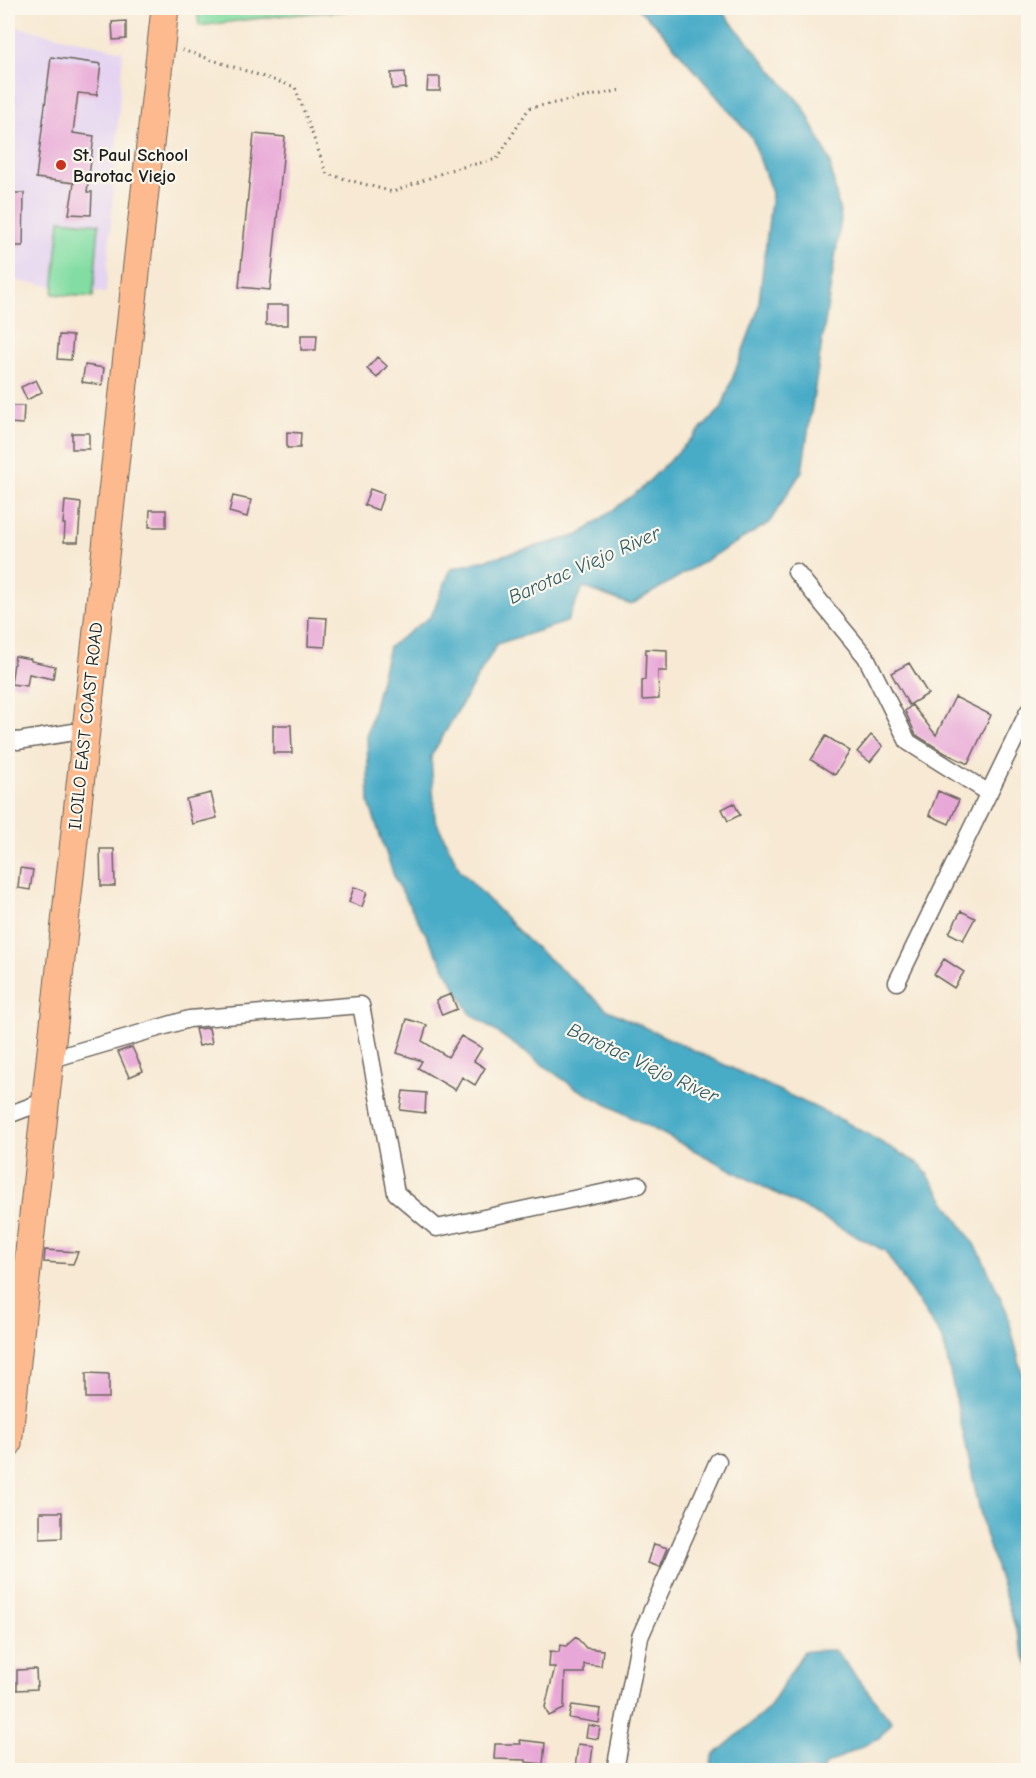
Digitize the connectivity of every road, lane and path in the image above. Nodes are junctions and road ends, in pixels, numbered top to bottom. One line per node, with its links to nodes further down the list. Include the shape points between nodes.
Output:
1 (165, 8): 2 (main road, ILOILO EAST COAST ROAD)
2 (161, 44): 3 (path, via 295,87 327,174 393,192 450,170 497,159 529,108); 6 (main road, ILOILO EAST COAST ROAD)
3 (622, 90)
4 (796, 572): 8 (street, via 866,657 908,742)
5 (1029, 712): 8 (street)
6 (86, 730): 7 (street, via 18,741); 10 (main road, ILOILO EAST COAST ROAD)
7 (8, 739)
8 (989, 793): 9 (street)
9 (897, 982)
10 (49, 1060): 11 (main road, ILOILO EAST COAST ROAD); 13 (street, via 189,1019 362,1005 396,1193 437,1228)
11 (45, 1101): 12 (street); 14 (main road, ILOILO EAST COAST ROAD)
12 (8, 1115)
13 (639, 1185)
14 (8, 1444)
15 (718, 1461): 16 (street, via 640,1637)
16 (615, 1770)

